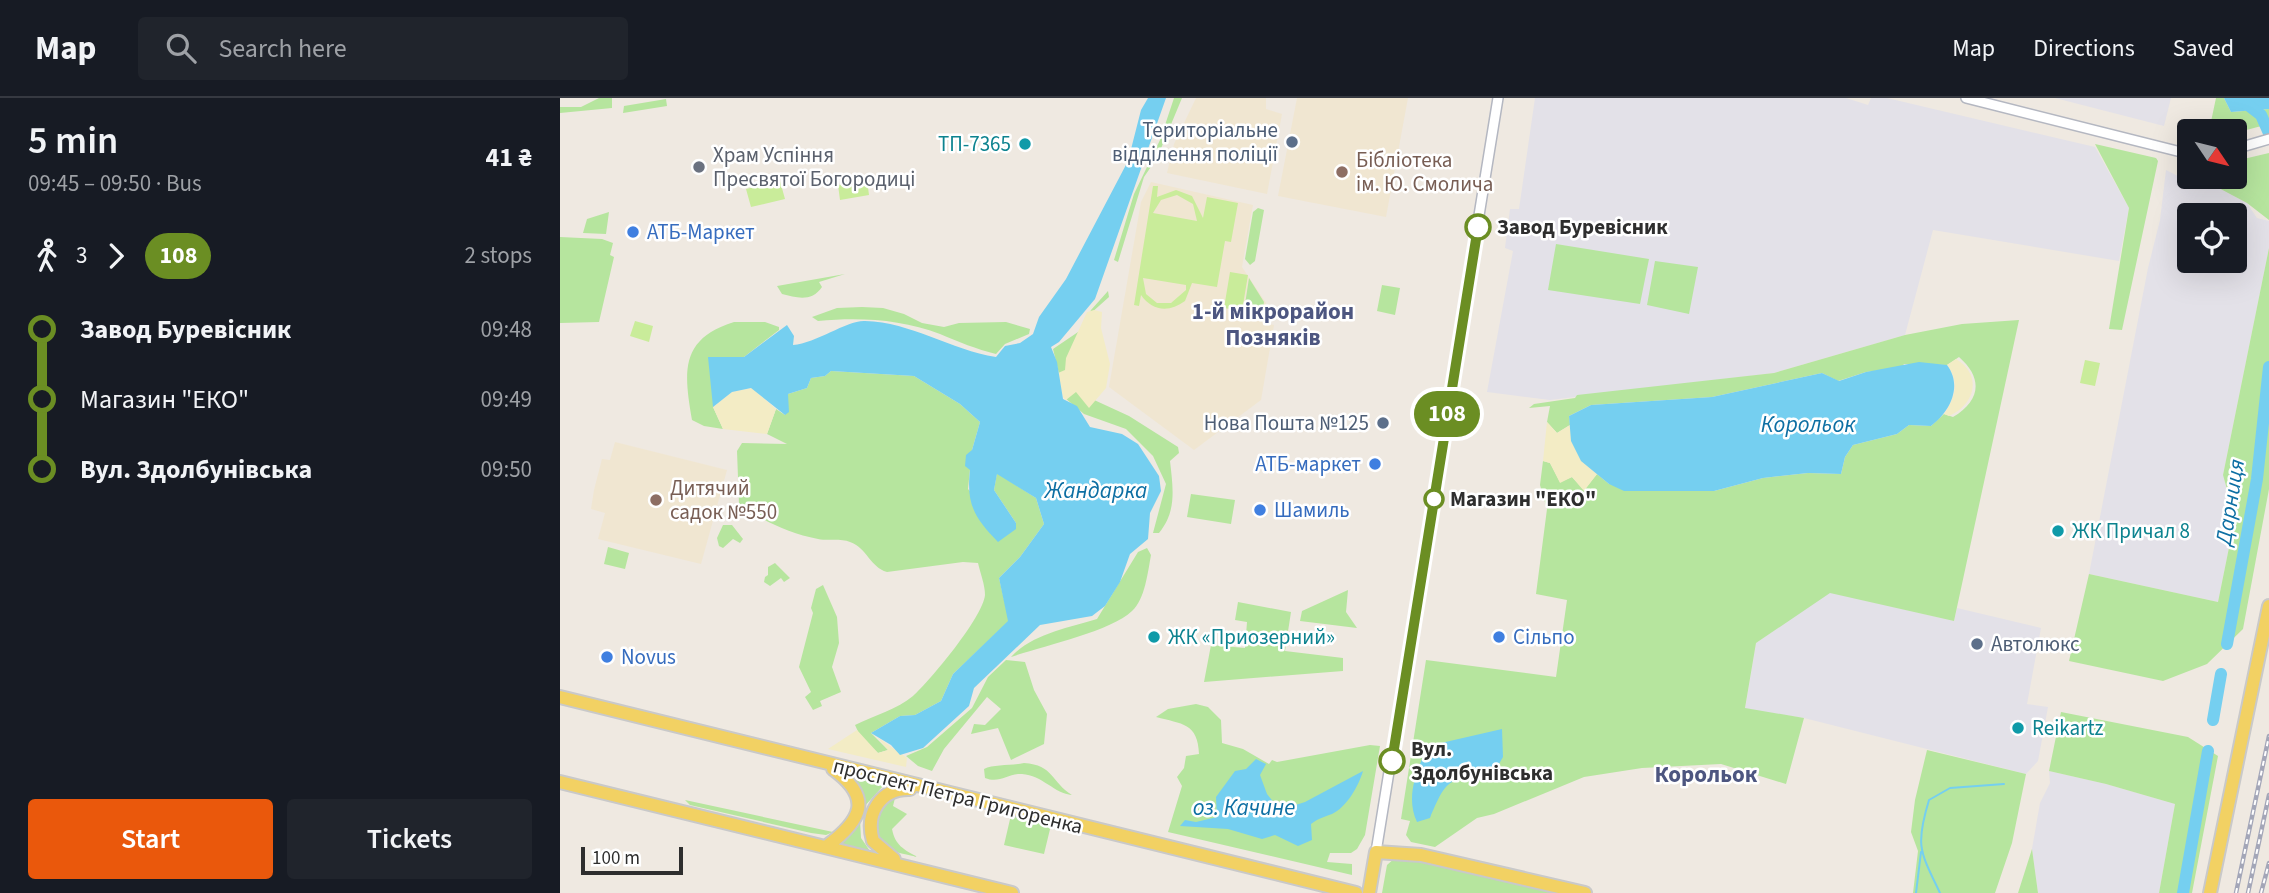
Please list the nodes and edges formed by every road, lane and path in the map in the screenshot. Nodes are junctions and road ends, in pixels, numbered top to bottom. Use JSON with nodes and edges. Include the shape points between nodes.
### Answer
{"nodes":[{"id":1,"x":1499,"y":98,"type":"edge"},
{"id":2,"x":1966,"y":98,"type":"edge"},
{"id":3,"x":2269,"y":139,"type":"edge"},
{"id":4,"x":2247,"y":146,"type":"edge"},
{"id":5,"x":2177,"y":151,"type":"edge"},
{"id":6,"x":2269,"y":607,"type":"edge"},
{"id":7,"x":560,"y":697,"type":"edge"},
{"id":8,"x":826,"y":765,"type":"junction"},
{"id":9,"x":560,"y":782,"type":"edge"},
{"id":10,"x":931,"y":790,"type":"junction"},
{"id":11,"x":827,"y":846,"type":"junction"},
{"id":12,"x":1376,"y":852,"type":"junction"},
{"id":13,"x":902,"y":864,"type":"junction"},
{"id":14,"x":1292,"y":878,"type":"junction"},
{"id":15,"x":1012,"y":893,"type":"edge"},
{"id":16,"x":1313,"y":893,"type":"edge"},
{"id":17,"x":1356,"y":893,"type":"edge"},
{"id":18,"x":1369,"y":893,"type":"edge"},
{"id":19,"x":1585,"y":893,"type":"edge"},
{"id":20,"x":2210,"y":893,"type":"edge"}],
"edges":[{"from":1,"to":12,"type":"street"},
{"from":2,"to":5,"type":"street"},
{"from":3,"to":4,"type":"street"},
{"from":6,"to":20,"type":"main road"},
{"from":7,"to":8,"type":"main road","name":"проспект Петра Григоренка"},
{"from":8,"to":10,"type":"main road","name":"проспект Петра Григоренка"},
{"from":8,"to":11,"type":"main road","via":[[853,786],[859,808],[848,831]]},
{"from":9,"to":11,"type":"main road"},
{"from":10,"to":13,"type":"main road","via":[[897,789],[875,806],[870,829],[873,841]]},
{"from":10,"to":14,"type":"main road","name":"проспект Петра Григоренка"},
{"from":11,"to":13,"type":"main road"},
{"from":12,"to":18,"type":"main road"},
{"from":12,"to":19,"type":"main road","via":[[1421,855]]},
{"from":13,"to":15,"type":"main road"},
{"from":14,"to":16,"type":"main road"},
{"from":14,"to":17,"type":"main road","name":"проспект Петра Григоренка"}]}
